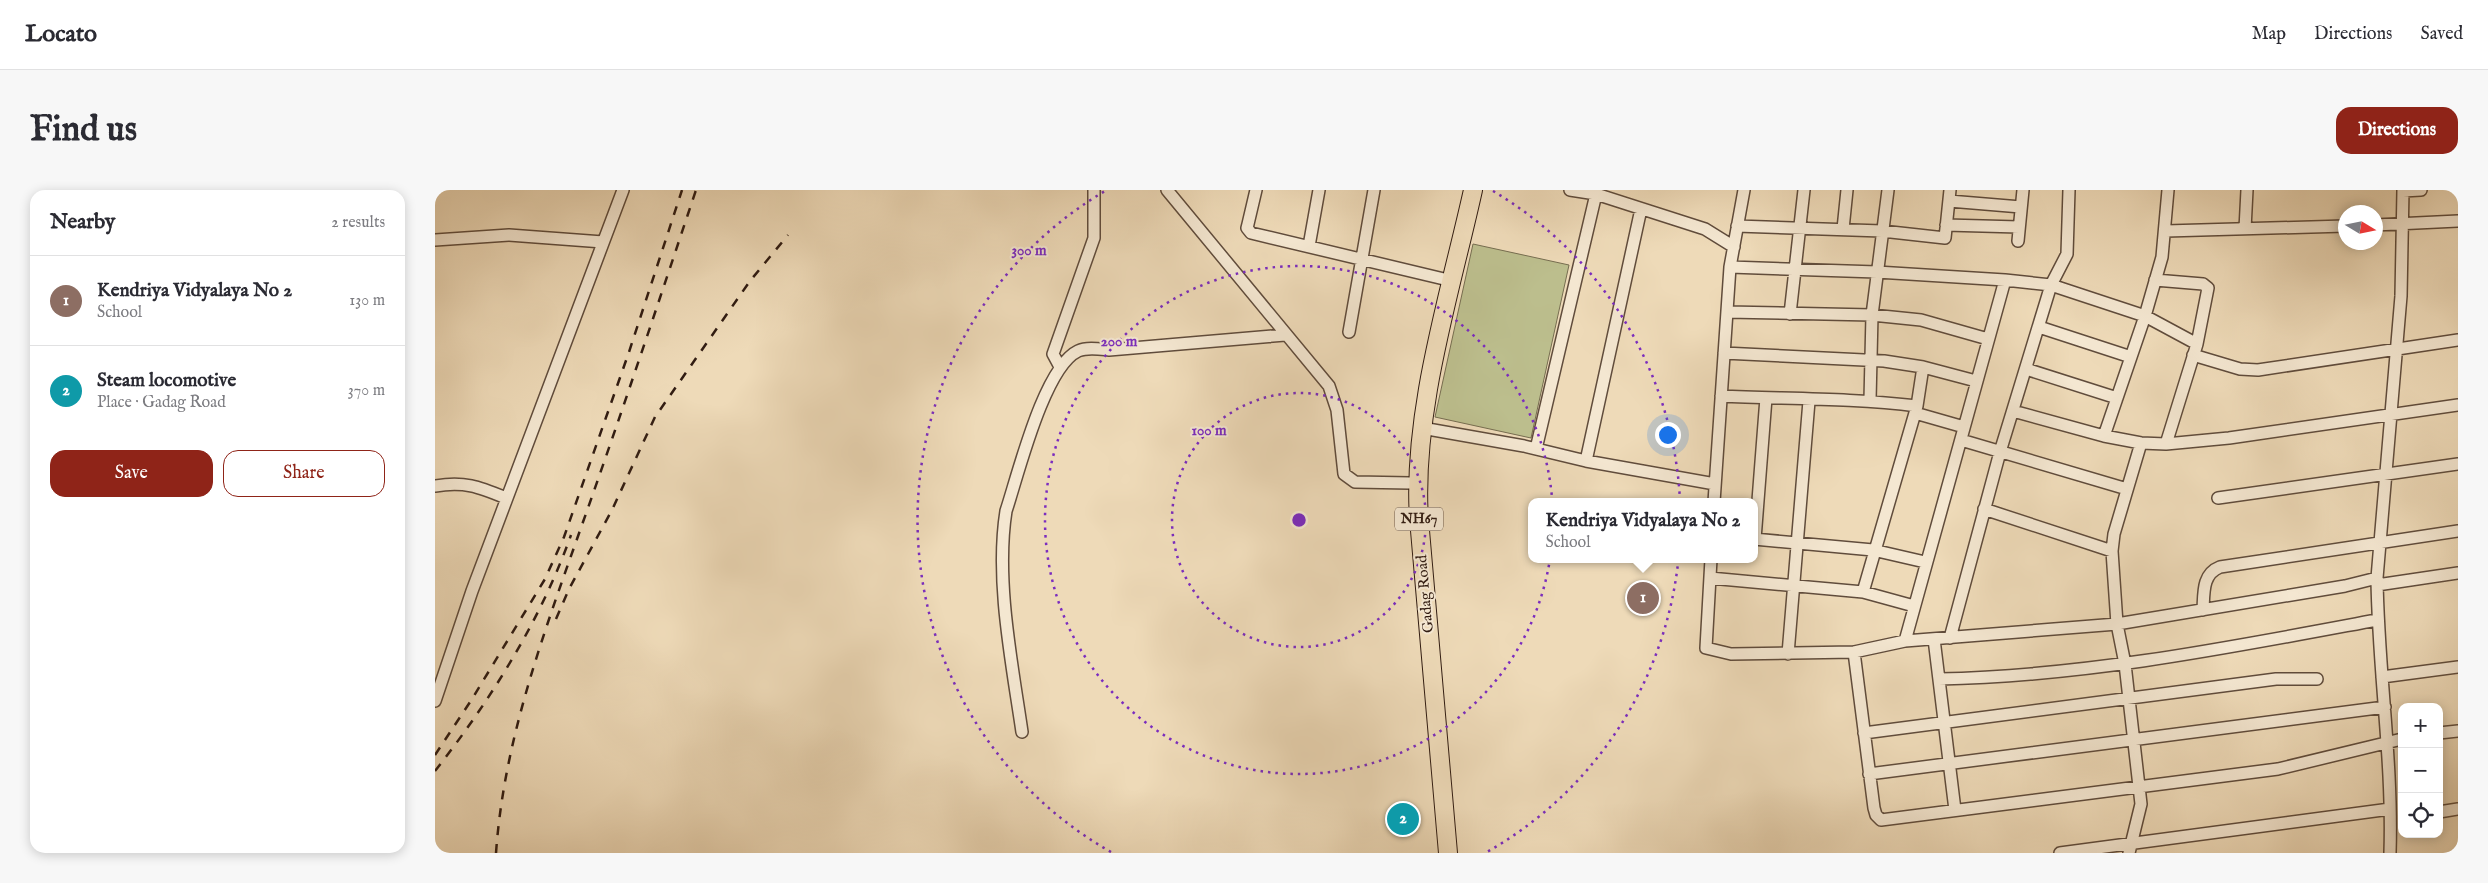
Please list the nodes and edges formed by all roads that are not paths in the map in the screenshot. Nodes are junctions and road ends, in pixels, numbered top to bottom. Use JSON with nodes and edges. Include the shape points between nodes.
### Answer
{"nodes":[{"id":1,"x":623,"y":190,"type":"edge"},
{"id":2,"x":1094,"y":190,"type":"edge"},
{"id":3,"x":1167,"y":190,"type":"edge"},
{"id":4,"x":1256,"y":190,"type":"edge"},
{"id":5,"x":1319,"y":190,"type":"edge"},
{"id":6,"x":1374,"y":190,"type":"edge"},
{"id":7,"x":1464,"y":190,"type":"edge"},
{"id":8,"x":1473,"y":190,"type":"edge"},
{"id":9,"x":1744,"y":190,"type":"edge"},
{"id":10,"x":1804,"y":190,"type":"edge"},
{"id":11,"x":1847,"y":190,"type":"edge"},
{"id":12,"x":1888,"y":190,"type":"edge"},
{"id":13,"x":2023,"y":190,"type":"edge"},
{"id":14,"x":2069,"y":190,"type":"edge"},
{"id":15,"x":2168,"y":190,"type":"edge"},
{"id":16,"x":2247,"y":190,"type":"edge"},
{"id":17,"x":2403,"y":190,"type":"edge"},
{"id":18,"x":2421,"y":190,"type":"edge"},
{"id":19,"x":1577,"y":191,"type":"edge"},
{"id":20,"x":1596,"y":194,"type":"junction"},
{"id":21,"x":1949,"y":196,"type":"edge"},
{"id":22,"x":2021,"y":207,"type":"junction"},
{"id":23,"x":1641,"y":209,"type":"junction"},
{"id":24,"x":2458,"y":221,"type":"edge"},
{"id":25,"x":1946,"y":225,"type":"junction"},
{"id":26,"x":2402,"y":225,"type":"junction"},
{"id":27,"x":1737,"y":226,"type":"junction"},
{"id":28,"x":2338,"y":226,"type":"edge"},
{"id":29,"x":2383,"y":226,"type":"edge"},
{"id":30,"x":2019,"y":227,"type":"junction"},
{"id":31,"x":1799,"y":228,"type":"junction"},
{"id":32,"x":1843,"y":229,"type":"junction"},
{"id":33,"x":2245,"y":229,"type":"junction"},
{"id":34,"x":2166,"y":230,"type":"junction"},
{"id":35,"x":1882,"y":231,"type":"junction"},
{"id":36,"x":435,"y":240,"type":"edge"},
{"id":37,"x":2017,"y":241,"type":"dead end"},
{"id":38,"x":603,"y":242,"type":"junction"},
{"id":39,"x":1309,"y":246,"type":"junction"},
{"id":40,"x":1734,"y":247,"type":"junction"},
{"id":41,"x":1362,"y":258,"type":"junction"},
{"id":42,"x":1730,"y":267,"type":"junction"},
{"id":43,"x":1794,"y":270,"type":"junction"},
{"id":44,"x":1877,"y":272,"type":"junction"},
{"id":45,"x":1444,"y":279,"type":"junction"},
{"id":46,"x":2005,"y":280,"type":"junction"},
{"id":47,"x":2155,"y":280,"type":"junction"},
{"id":48,"x":2051,"y":285,"type":"junction"},
{"id":49,"x":1727,"y":312,"type":"junction"},
{"id":50,"x":1789,"y":314,"type":"junction"},
{"id":51,"x":1871,"y":315,"type":"junction"},
{"id":52,"x":2145,"y":316,"type":"junction"},
{"id":53,"x":2039,"y":327,"type":"junction"},
{"id":54,"x":1349,"y":332,"type":"dead end"},
{"id":55,"x":1285,"y":335,"type":"junction"},
{"id":56,"x":1988,"y":340,"type":"junction"},
{"id":57,"x":2458,"y":340,"type":"edge"},
{"id":58,"x":2197,"y":344,"type":"junction"},
{"id":59,"x":2395,"y":350,"type":"junction"},
{"id":60,"x":1724,"y":353,"type":"junction"},
{"id":61,"x":2193,"y":355,"type":"junction"},
{"id":62,"x":2131,"y":357,"type":"junction"},
{"id":63,"x":1869,"y":360,"type":"junction"},
{"id":64,"x":1061,"y":367,"type":"junction"},
{"id":65,"x":1923,"y":367,"type":"junction"},
{"id":66,"x":2026,"y":369,"type":"junction"},
{"id":67,"x":1976,"y":381,"type":"junction"},
{"id":68,"x":1721,"y":396,"type":"junction"},
{"id":69,"x":1766,"y":398,"type":"junction"},
{"id":70,"x":2117,"y":398,"type":"junction"},
{"id":71,"x":1871,"y":400,"type":"junction"},
{"id":72,"x":1809,"y":401,"type":"junction"},
{"id":73,"x":2458,"y":405,"type":"edge"},
{"id":74,"x":1916,"y":409,"type":"junction"},
{"id":75,"x":2013,"y":411,"type":"junction"},
{"id":76,"x":2391,"y":414,"type":"junction"},
{"id":77,"x":1964,"y":427,"type":"junction"},
{"id":78,"x":1422,"y":428,"type":"junction"},
{"id":79,"x":2104,"y":436,"type":"junction"},
{"id":80,"x":1961,"y":440,"type":"junction"},
{"id":81,"x":2141,"y":443,"type":"junction"},
{"id":82,"x":2166,"y":444,"type":"junction"},
{"id":83,"x":1536,"y":449,"type":"junction"},
{"id":84,"x":2000,"y":452,"type":"junction"},
{"id":85,"x":1587,"y":461,"type":"junction"},
{"id":86,"x":2458,"y":464,"type":"edge"},
{"id":87,"x":2385,"y":476,"type":"junction"},
{"id":88,"x":1410,"y":483,"type":"junction"},
{"id":89,"x":1715,"y":484,"type":"junction"},
{"id":90,"x":435,"y":486,"type":"edge"},
{"id":91,"x":2127,"y":488,"type":"junction"},
{"id":92,"x":507,"y":498,"type":"junction"},
{"id":93,"x":1715,"y":498,"type":"edge"},
{"id":94,"x":2218,"y":498,"type":"dead end"},
{"id":95,"x":1758,"y":501,"type":"edge"},
{"id":96,"x":1984,"y":509,"type":"junction"},
{"id":97,"x":2458,"y":531,"type":"edge"},
{"id":98,"x":1758,"y":539,"type":"edge"},
{"id":99,"x":1796,"y":542,"type":"junction"},
{"id":100,"x":2379,"y":542,"type":"junction"},
{"id":101,"x":1873,"y":550,"type":"junction"},
{"id":102,"x":2112,"y":551,"type":"junction"},
{"id":103,"x":1925,"y":562,"type":"junction"},
{"id":104,"x":1711,"y":563,"type":"edge"},
{"id":105,"x":2458,"y":573,"type":"edge"},
{"id":106,"x":1710,"y":578,"type":"junction"},
{"id":107,"x":2377,"y":582,"type":"junction"},
{"id":108,"x":1793,"y":587,"type":"junction"},
{"id":109,"x":1863,"y":592,"type":"junction"},
{"id":110,"x":1914,"y":606,"type":"junction"},
{"id":111,"x":2203,"y":610,"type":"junction"},
{"id":112,"x":2377,"y":620,"type":"junction"},
{"id":113,"x":2117,"y":624,"type":"junction"},
{"id":114,"x":1950,"y":638,"type":"junction"},
{"id":115,"x":1934,"y":639,"type":"junction"},
{"id":116,"x":1905,"y":641,"type":"junction"},
{"id":117,"x":1854,"y":652,"type":"junction"},
{"id":118,"x":1788,"y":654,"type":"junction"},
{"id":119,"x":2125,"y":664,"type":"junction"},
{"id":120,"x":2458,"y":667,"type":"edge"},
{"id":121,"x":2383,"y":678,"type":"junction"},
{"id":122,"x":1939,"y":679,"type":"junction"},
{"id":123,"x":2317,"y":679,"type":"dead end"},
{"id":124,"x":2129,"y":698,"type":"junction"},
{"id":125,"x":435,"y":701,"type":"edge"},
{"id":126,"x":2385,"y":707,"type":"junction"},
{"id":127,"x":1944,"y":722,"type":"junction"},
{"id":128,"x":2458,"y":731,"type":"edge"},
{"id":129,"x":1021,"y":732,"type":"dead end"},
{"id":130,"x":1864,"y":733,"type":"junction"},
{"id":131,"x":2443,"y":733,"type":"edge"},
{"id":132,"x":2134,"y":740,"type":"junction"},
{"id":133,"x":2398,"y":740,"type":"edge"},
{"id":134,"x":2386,"y":741,"type":"junction"},
{"id":135,"x":1949,"y":764,"type":"junction"},
{"id":136,"x":1869,"y":774,"type":"junction"},
{"id":137,"x":2139,"y":786,"type":"junction"},
{"id":138,"x":2458,"y":809,"type":"edge"},
{"id":139,"x":1955,"y":810,"type":"junction"},
{"id":140,"x":2443,"y":811,"type":"edge"},
{"id":141,"x":2394,"y":816,"type":"edge"},
{"id":142,"x":2131,"y":848,"type":"edge"},
{"id":143,"x":1439,"y":853,"type":"edge"},
{"id":144,"x":1448,"y":853,"type":"edge"},
{"id":145,"x":2060,"y":853,"type":"edge"},
{"id":146,"x":2390,"y":853,"type":"edge"}],
"edges":[{"from":1,"to":38,"type":"street"},
{"from":2,"to":64,"type":"street","via":[[1094,238],[1053,354]]},
{"from":3,"to":55,"type":"street"},
{"from":4,"to":39,"type":"street","via":[[1249,232]]},
{"from":5,"to":39,"type":"street"},
{"from":6,"to":41,"type":"street"},
{"from":7,"to":45,"type":"highway","name":"Gadag Road","number":"NH67"},
{"from":8,"to":78,"type":"highway","name":"Gadag Road","number":"NH67"},
{"from":9,"to":27,"type":"street"},
{"from":10,"to":31,"type":"street"},
{"from":11,"to":32,"type":"street"},
{"from":12,"to":35,"type":"street"},
{"from":13,"to":22,"type":"street"},
{"from":14,"to":48,"type":"street","via":[[2067,254]]},
{"from":15,"to":34,"type":"street"},
{"from":16,"to":33,"type":"street"},
{"from":17,"to":18,"type":"street"},
{"from":17,"to":26,"type":"street"},
{"from":19,"to":20,"type":"street"},
{"from":20,"to":23,"type":"street"},
{"from":20,"to":83,"type":"street"},
{"from":21,"to":22,"type":"street"},
{"from":21,"to":25,"type":"street"},
{"from":22,"to":30,"type":"street"},
{"from":23,"to":40,"type":"street","via":[[1705,229]]},
{"from":23,"to":85,"type":"street"},
{"from":24,"to":26,"type":"street"},
{"from":25,"to":30,"type":"street"},
{"from":25,"to":35,"type":"street","via":[[1945,238]]},
{"from":26,"to":29,"type":"street"},
{"from":26,"to":59,"type":"street","via":[[2401,296]]},
{"from":27,"to":31,"type":"street"},
{"from":27,"to":40,"type":"street"},
{"from":28,"to":33,"type":"street"},
{"from":30,"to":37,"type":"street"},
{"from":31,"to":32,"type":"street"},
{"from":31,"to":43,"type":"street"},
{"from":32,"to":35,"type":"street"},
{"from":33,"to":34,"type":"street"},
{"from":34,"to":47,"type":"street"},
{"from":35,"to":44,"type":"street"},
{"from":36,"to":38,"type":"street","via":[[509,236]]},
{"from":38,"to":92,"type":"street"},
{"from":39,"to":41,"type":"street"},
{"from":40,"to":42,"type":"street"},
{"from":41,"to":45,"type":"street"},
{"from":41,"to":54,"type":"street"},
{"from":42,"to":43,"type":"street"},
{"from":42,"to":49,"type":"street"},
{"from":43,"to":44,"type":"street"},
{"from":43,"to":50,"type":"street"},
{"from":44,"to":46,"type":"street"},
{"from":44,"to":51,"type":"street"},
{"from":45,"to":88,"type":"highway","name":"Gadag Road","number":"NH67","via":[[1421,378],[1413,427]]},
{"from":46,"to":48,"type":"street"},
{"from":46,"to":56,"type":"street"},
{"from":47,"to":52,"type":"street"},
{"from":47,"to":58,"type":"street","via":[[2195,283],[2208,288]]},
{"from":48,"to":52,"type":"street"},
{"from":48,"to":53,"type":"street"},
{"from":49,"to":50,"type":"street"},
{"from":49,"to":60,"type":"street"},
{"from":50,"to":51,"type":"street"},
{"from":51,"to":56,"type":"street","via":[[1921,320]]},
{"from":51,"to":63,"type":"street"},
{"from":52,"to":58,"type":"street"},
{"from":52,"to":62,"type":"street"},
{"from":53,"to":62,"type":"street"},
{"from":53,"to":66,"type":"street"},
{"from":55,"to":64,"type":"street","via":[[1081,350]]},
{"from":55,"to":88,"type":"street","via":[[1329,386],[1335,398],[1344,474],[1355,482]]},
{"from":56,"to":67,"type":"street"},
{"from":57,"to":59,"type":"street"},
{"from":58,"to":61,"type":"street"},
{"from":59,"to":61,"type":"street","via":[[2250,370]]},
{"from":59,"to":76,"type":"street"},
{"from":60,"to":63,"type":"street"},
{"from":60,"to":68,"type":"street"},
{"from":61,"to":82,"type":"street"},
{"from":62,"to":70,"type":"street"},
{"from":63,"to":65,"type":"street"},
{"from":63,"to":71,"type":"street"},
{"from":64,"to":129,"type":"street","via":[[1040,405],[1003,528],[1005,608]]},
{"from":65,"to":67,"type":"street"},
{"from":65,"to":74,"type":"street"},
{"from":66,"to":70,"type":"street"},
{"from":66,"to":75,"type":"street"},
{"from":67,"to":77,"type":"street"},
{"from":68,"to":69,"type":"street"},
{"from":68,"to":89,"type":"street"},
{"from":69,"to":72,"type":"street"},
{"from":69,"to":95,"type":"street"},
{"from":70,"to":79,"type":"street"},
{"from":71,"to":72,"type":"street"},
{"from":71,"to":74,"type":"street"},
{"from":72,"to":99,"type":"street"},
{"from":73,"to":76,"type":"street"},
{"from":74,"to":77,"type":"street"},
{"from":74,"to":101,"type":"street"},
{"from":75,"to":79,"type":"street"},
{"from":75,"to":84,"type":"street"},
{"from":76,"to":82,"type":"street"},
{"from":76,"to":87,"type":"street"},
{"from":77,"to":80,"type":"street"},
{"from":78,"to":83,"type":"street"},
{"from":78,"to":144,"type":"highway","name":"Gadag Road","number":"NH67","via":[[1418,505]]},
{"from":79,"to":81,"type":"street"},
{"from":80,"to":84,"type":"street"},
{"from":80,"to":103,"type":"street"},
{"from":81,"to":82,"type":"street"},
{"from":81,"to":91,"type":"street"},
{"from":83,"to":85,"type":"street"},
{"from":84,"to":91,"type":"street"},
{"from":84,"to":96,"type":"street"},
{"from":85,"to":89,"type":"street"},
{"from":86,"to":87,"type":"street"},
{"from":87,"to":94,"type":"street"},
{"from":87,"to":100,"type":"street"},
{"from":88,"to":143,"type":"highway","name":"Gadag Road","number":"NH67","via":[[1410,519]]},
{"from":89,"to":93,"type":"street"},
{"from":90,"to":92,"type":"street","via":[[471,484]]},
{"from":91,"to":102,"type":"street"},
{"from":92,"to":125,"type":"street"},
{"from":96,"to":102,"type":"street"},
{"from":96,"to":114,"type":"street"},
{"from":97,"to":100,"type":"street"},
{"from":98,"to":99,"type":"street"},
{"from":99,"to":101,"type":"street"},
{"from":99,"to":108,"type":"street"},
{"from":100,"to":107,"type":"street"},
{"from":100,"to":111,"type":"street","via":[[2213,570],[2204,587]]},
{"from":101,"to":103,"type":"street"},
{"from":101,"to":109,"type":"street"},
{"from":102,"to":113,"type":"street"},
{"from":103,"to":110,"type":"street"},
{"from":104,"to":106,"type":"street"},
{"from":105,"to":107,"type":"street"},
{"from":106,"to":108,"type":"street"},
{"from":106,"to":118,"type":"street","via":[[1706,648],[1731,654]]},
{"from":107,"to":111,"type":"street"},
{"from":107,"to":112,"type":"street"},
{"from":108,"to":109,"type":"street"},
{"from":108,"to":118,"type":"street"},
{"from":109,"to":110,"type":"street"},
{"from":110,"to":116,"type":"street"},
{"from":111,"to":113,"type":"street"},
{"from":112,"to":119,"type":"street"},
{"from":112,"to":121,"type":"street"},
{"from":113,"to":114,"type":"street"},
{"from":113,"to":119,"type":"street"},
{"from":114,"to":115,"type":"street"},
{"from":115,"to":116,"type":"street"},
{"from":115,"to":122,"type":"street"},
{"from":116,"to":117,"type":"street"},
{"from":117,"to":118,"type":"street"},
{"from":117,"to":130,"type":"street"},
{"from":119,"to":122,"type":"street","via":[[2003,678]]},
{"from":119,"to":124,"type":"street"},
{"from":120,"to":121,"type":"street"},
{"from":121,"to":126,"type":"street"},
{"from":122,"to":127,"type":"street"},
{"from":123,"to":124,"type":"street","via":[[2276,679]]},
{"from":124,"to":127,"type":"street"},
{"from":124,"to":132,"type":"street"},
{"from":126,"to":132,"type":"street"},
{"from":126,"to":134,"type":"street"},
{"from":127,"to":130,"type":"street"},
{"from":127,"to":135,"type":"street"},
{"from":128,"to":131,"type":"street"},
{"from":130,"to":136,"type":"street"},
{"from":132,"to":135,"type":"street"},
{"from":132,"to":137,"type":"street"},
{"from":133,"to":134,"type":"street"},
{"from":134,"to":137,"type":"street","via":[[2278,769]]},
{"from":134,"to":141,"type":"street"},
{"from":135,"to":136,"type":"street"},
{"from":135,"to":139,"type":"street"},
{"from":136,"to":139,"type":"street","via":[[1878,819],[1886,821]]},
{"from":137,"to":139,"type":"street"},
{"from":137,"to":142,"type":"street","via":[[2141,804]]},
{"from":138,"to":140,"type":"street"},
{"from":141,"to":142,"type":"street"},
{"from":141,"to":146,"type":"street"},
{"from":142,"to":145,"type":"street"}]}
